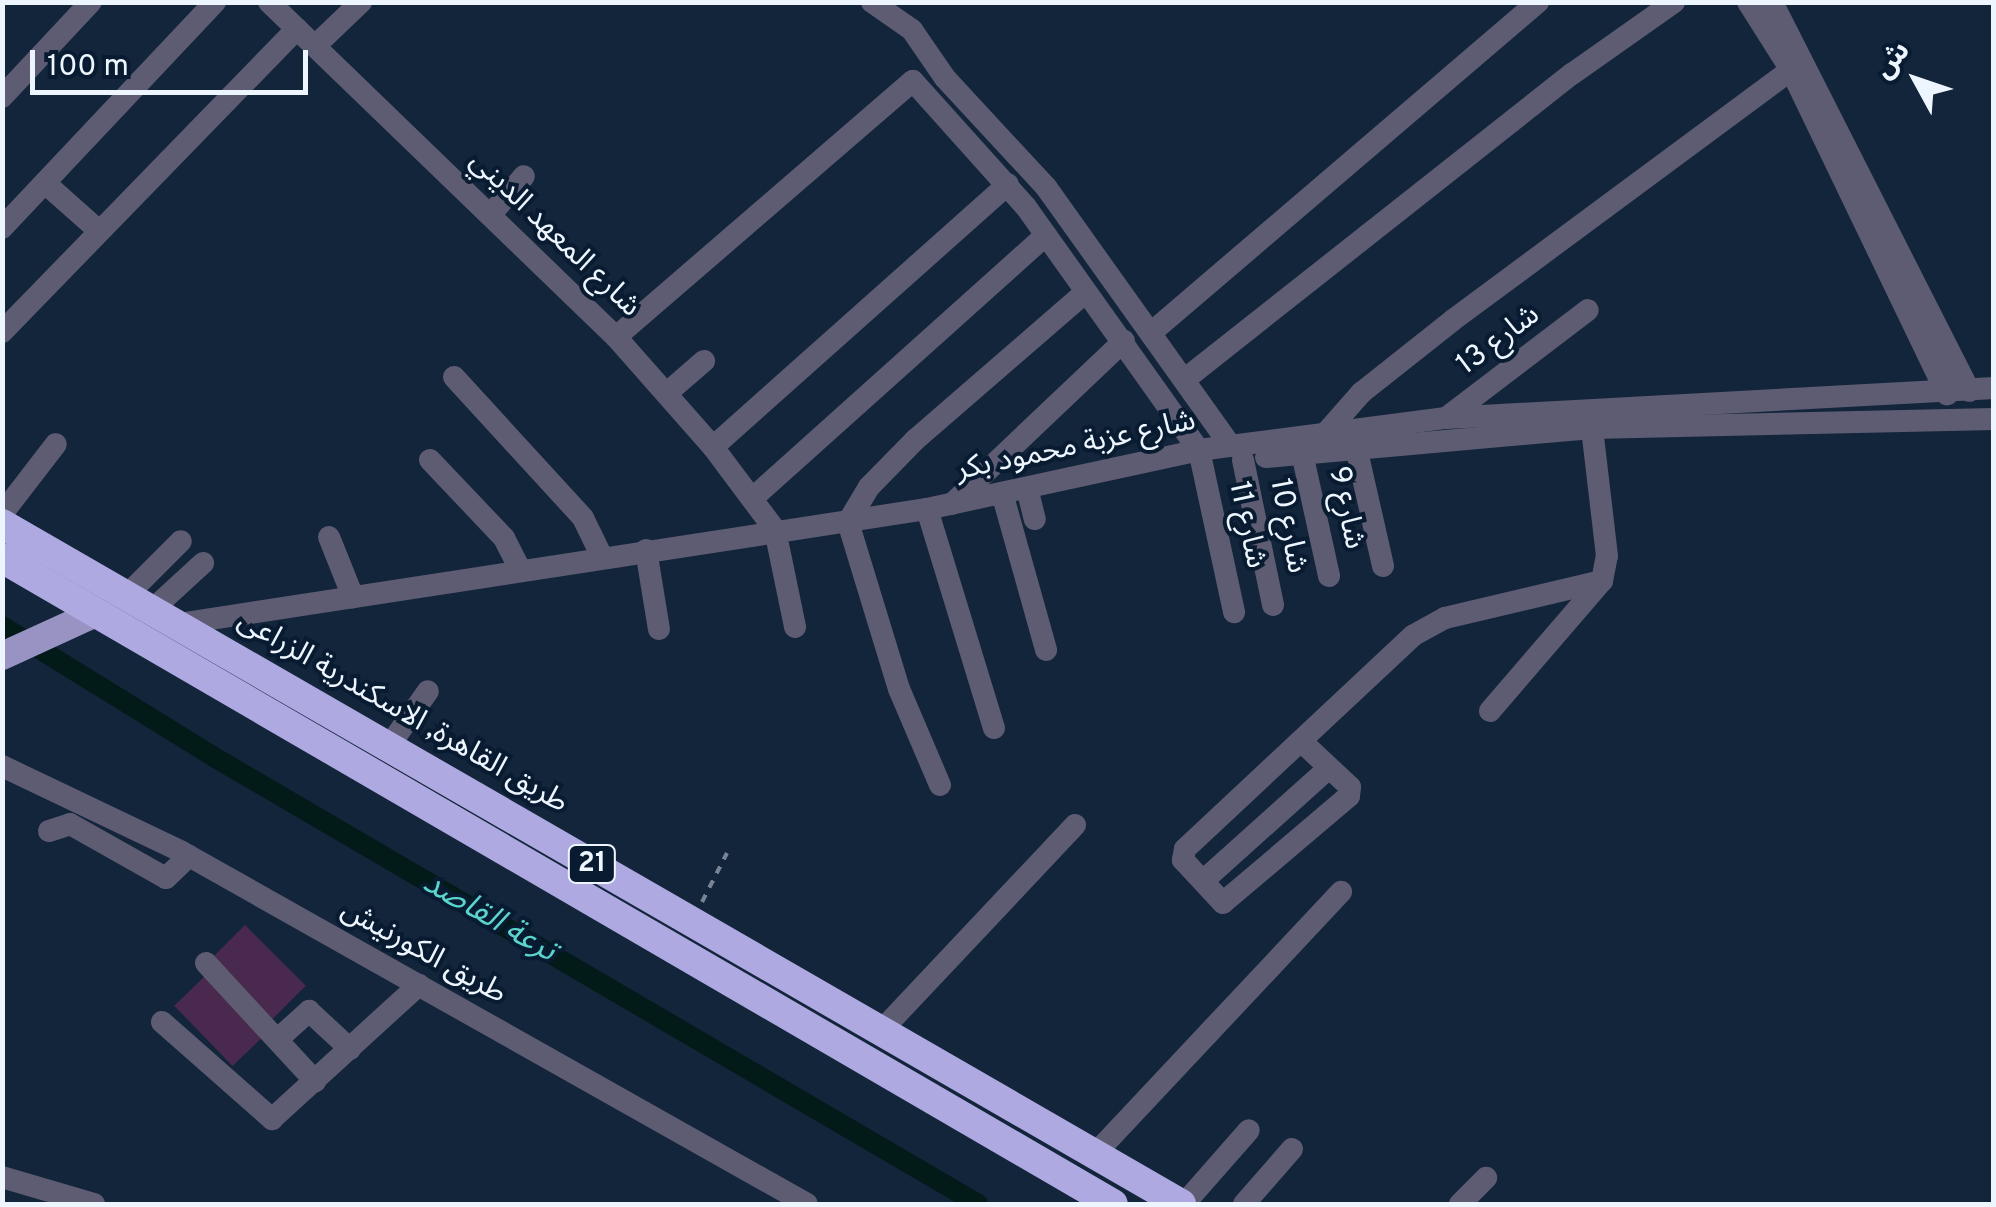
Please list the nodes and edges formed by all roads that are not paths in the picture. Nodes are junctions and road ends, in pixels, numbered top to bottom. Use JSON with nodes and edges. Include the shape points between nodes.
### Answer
{"nodes":[{"id":1,"x":92,"y":2,"type":"edge"},
{"id":2,"x":215,"y":2,"type":"edge"},
{"id":3,"x":270,"y":2,"type":"edge"},
{"id":4,"x":361,"y":2,"type":"edge"},
{"id":5,"x":872,"y":2,"type":"edge"},
{"id":6,"x":1538,"y":2,"type":"edge"},
{"id":7,"x":1674,"y":2,"type":"edge"},
{"id":8,"x":1748,"y":2,"type":"edge"},
{"id":9,"x":1772,"y":2,"type":"edge"},
{"id":10,"x":297,"y":29,"type":"junction"},
{"id":11,"x":315,"y":46,"type":"junction"},
{"id":12,"x":1791,"y":70,"type":"junction"},
{"id":13,"x":2,"y":97,"type":"edge"},
{"id":14,"x":524,"y":176,"type":"dead end"},
{"id":15,"x":45,"y":183,"type":"junction"},
{"id":16,"x":1008,"y":184,"type":"junction"},
{"id":17,"x":491,"y":214,"type":"junction"},
{"id":18,"x":2,"y":228,"type":"edge"},
{"id":19,"x":98,"y":230,"type":"junction"},
{"id":20,"x":1046,"y":235,"type":"junction"},
{"id":21,"x":1085,"y":293,"type":"junction"},
{"id":22,"x":1588,"y":310,"type":"dead end"},
{"id":23,"x":2,"y":332,"type":"edge"},
{"id":24,"x":1152,"y":332,"type":"junction"},
{"id":25,"x":616,"y":337,"type":"junction"},
{"id":26,"x":1124,"y":341,"type":"junction"},
{"id":27,"x":704,"y":362,"type":"dead end"},
{"id":28,"x":454,"y":377,"type":"dead end"},
{"id":29,"x":1184,"y":380,"type":"junction"},
{"id":30,"x":1994,"y":388,"type":"edge"},
{"id":31,"x":1958,"y":393,"type":"junction"},
{"id":32,"x":666,"y":394,"type":"junction"},
{"id":33,"x":1446,"y":418,"type":"junction"},
{"id":34,"x":1994,"y":420,"type":"edge"},
{"id":35,"x":1592,"y":428,"type":"junction"},
{"id":36,"x":1324,"y":434,"type":"junction"},
{"id":37,"x":56,"y":444,"type":"dead end"},
{"id":38,"x":1356,"y":446,"type":"junction"},
{"id":39,"x":714,"y":447,"type":"junction"},
{"id":40,"x":1237,"y":453,"type":"junction"},
{"id":41,"x":1302,"y":453,"type":"junction"},
{"id":42,"x":1201,"y":458,"type":"junction"},
{"id":43,"x":430,"y":460,"type":"dead end"},
{"id":44,"x":1027,"y":488,"type":"junction"},
{"id":45,"x":1002,"y":493,"type":"junction"},
{"id":46,"x":754,"y":497,"type":"junction"},
{"id":47,"x":952,"y":504,"type":"junction"},
{"id":48,"x":927,"y":509,"type":"junction"},
{"id":49,"x":2,"y":514,"type":"edge"},
{"id":50,"x":1035,"y":519,"type":"dead end"},
{"id":51,"x":848,"y":522,"type":"junction"},
{"id":52,"x":2,"y":524,"type":"edge"},
{"id":53,"x":775,"y":530,"type":"junction"},
{"id":54,"x":329,"y":537,"type":"dead end"},
{"id":55,"x":181,"y":541,"type":"dead end"},
{"id":56,"x":646,"y":550,"type":"junction"},
{"id":57,"x":602,"y":557,"type":"junction"},
{"id":58,"x":2,"y":558,"type":"edge"},
{"id":59,"x":203,"y":563,"type":"dead end"},
{"id":60,"x":1383,"y":566,"type":"dead end"},
{"id":61,"x":520,"y":570,"type":"junction"},
{"id":62,"x":1329,"y":576,"type":"dead end"},
{"id":63,"x":1602,"y":581,"type":"junction"},
{"id":64,"x":353,"y":596,"type":"junction"},
{"id":65,"x":1273,"y":605,"type":"dead end"},
{"id":66,"x":153,"y":610,"type":"junction"},
{"id":67,"x":1234,"y":612,"type":"dead end"},
{"id":68,"x":84,"y":619,"type":"junction"},
{"id":69,"x":795,"y":628,"type":"dead end"},
{"id":70,"x":658,"y":629,"type":"dead end"},
{"id":71,"x":1046,"y":650,"type":"dead end"},
{"id":72,"x":2,"y":656,"type":"edge"},
{"id":73,"x":428,"y":690,"type":"dead end"},
{"id":74,"x":1490,"y":711,"type":"dead end"},
{"id":75,"x":994,"y":728,"type":"dead end"},
{"id":76,"x":1302,"y":741,"type":"junction"},
{"id":77,"x":389,"y":746,"type":"junction"},
{"id":78,"x":3,"y":766,"type":"edge"},
{"id":79,"x":1329,"y":768,"type":"junction"},
{"id":80,"x":940,"y":785,"type":"dead end"},
{"id":81,"x":1075,"y":825,"type":"dead end"},
{"id":82,"x":49,"y":831,"type":"dead end"},
{"id":83,"x":189,"y":856,"type":"junction"},
{"id":84,"x":1203,"y":881,"type":"junction"},
{"id":85,"x":1341,"y":892,"type":"dead end"},
{"id":86,"x":206,"y":963,"type":"dead end"},
{"id":87,"x":419,"y":985,"type":"junction"},
{"id":88,"x":162,"y":1022,"type":"dead end"},
{"id":89,"x":881,"y":1031,"type":"junction"},
{"id":90,"x":278,"y":1039,"type":"junction"},
{"id":91,"x":350,"y":1049,"type":"junction"},
{"id":92,"x":316,"y":1081,"type":"junction"},
{"id":93,"x":1249,"y":1130,"type":"dead end"},
{"id":94,"x":1292,"y":1149,"type":"dead end"},
{"id":95,"x":1094,"y":1155,"type":"junction"},
{"id":96,"x":2,"y":1178,"type":"edge"},
{"id":97,"x":1486,"y":1178,"type":"dead end"},
{"id":98,"x":94,"y":1204,"type":"edge"},
{"id":99,"x":808,"y":1204,"type":"edge"},
{"id":100,"x":1113,"y":1204,"type":"edge"},
{"id":101,"x":1183,"y":1204,"type":"edge"},
{"id":102,"x":1244,"y":1204,"type":"edge"},
{"id":103,"x":1460,"y":1204,"type":"edge"}],
"edges":[{"from":1,"to":13,"type":"street"},
{"from":2,"to":15,"type":"street"},
{"from":3,"to":10,"type":"street","name":"شارع المعهد الديني"},
{"from":4,"to":11,"type":"street"},
{"from":5,"to":24,"type":"street","via":[[912,30],[945,78],[1046,187]]},
{"from":6,"to":24,"type":"street"},
{"from":7,"to":29,"type":"street","via":[[1572,74]]},
{"from":8,"to":12,"type":"street"},
{"from":9,"to":31,"type":"street"},
{"from":10,"to":11,"type":"street","name":"شارع المعهد الديني"},
{"from":10,"to":19,"type":"street"},
{"from":11,"to":17,"type":"street","name":"شارع المعهد الديني"},
{"from":12,"to":31,"type":"street"},
{"from":12,"to":36,"type":"street","via":[[1452,320],[1361,394]]},
{"from":14,"to":17,"type":"street"},
{"from":15,"to":18,"type":"street"},
{"from":15,"to":19,"type":"street"},
{"from":16,"to":20,"type":"street"},
{"from":16,"to":25,"type":"street","via":[[918,84],[908,82]]},
{"from":16,"to":39,"type":"street"},
{"from":17,"to":25,"type":"street","name":"شارع المعهد الديني"},
{"from":19,"to":23,"type":"street"},
{"from":20,"to":21,"type":"street"},
{"from":20,"to":46,"type":"street"},
{"from":21,"to":26,"type":"street"},
{"from":21,"to":51,"type":"street","via":[[914,440]]},
{"from":22,"to":33,"type":"street","name":"شارع 13"},
{"from":24,"to":29,"type":"street"},
{"from":25,"to":32,"type":"street","name":"شارع المعهد الديني"},
{"from":26,"to":42,"type":"street"},
{"from":26,"to":47,"type":"street"},
{"from":27,"to":32,"type":"street"},
{"from":28,"to":57,"type":"street","via":[[583,518]]},
{"from":29,"to":40,"type":"street"},
{"from":30,"to":31,"type":"street","name":"شارع عزبة محمود بكر"},
{"from":31,"to":33,"type":"street","name":"شارع عزبة محمود بكر"},
{"from":32,"to":39,"type":"street","name":"شارع المعهد الديني"},
{"from":33,"to":36,"type":"street","name":"شارع عزبة محمود بكر"},
{"from":34,"to":35,"type":"street","name":"شارع عزبة محمود بكر"},
{"from":35,"to":38,"type":"street","name":"شارع عزبة محمود بكر"},
{"from":35,"to":63,"type":"street","via":[[1608,556]]},
{"from":36,"to":40,"type":"street","name":"شارع عزبة محمود بكر"},
{"from":37,"to":49,"type":"street"},
{"from":38,"to":41,"type":"street","name":"شارع عزبة محمود بكر"},
{"from":38,"to":60,"type":"street"},
{"from":39,"to":46,"type":"street","name":"شارع المعهد الديني"},
{"from":40,"to":41,"type":"street","name":"شارع عزبة محمود بكر"},
{"from":40,"to":42,"type":"street","name":"شارع عزبة محمود بكر"},
{"from":40,"to":65,"type":"street","name":"شارع 10"},
{"from":41,"to":62,"type":"street","name":"شارع 9"},
{"from":42,"to":44,"type":"street","name":"شارع عزبة محمود بكر"},
{"from":42,"to":67,"type":"street","name":"شارع 11"},
{"from":43,"to":61,"type":"street","via":[[504,538]]},
{"from":44,"to":45,"type":"street","name":"شارع عزبة محمود بكر"},
{"from":44,"to":50,"type":"street"},
{"from":45,"to":47,"type":"street","name":"شارع عزبة محمود بكر"},
{"from":45,"to":71,"type":"street"},
{"from":46,"to":53,"type":"street","name":"شارع المعهد الديني"},
{"from":47,"to":48,"type":"street","name":"شارع عزبة محمود بكر"},
{"from":48,"to":51,"type":"street","name":"شارع عزبة محمود بكر"},
{"from":48,"to":75,"type":"street"},
{"from":51,"to":53,"type":"street","name":"شارع عزبة محمود بكر"},
{"from":51,"to":80,"type":"street","via":[[899,690]]},
{"from":52,"to":66,"type":"highway","name":"طريق القاهرة, الاسكندرية الزراعى","number":"21"},
{"from":53,"to":56,"type":"street","name":"شارع عزبة محمود بكر"},
{"from":53,"to":69,"type":"street"},
{"from":54,"to":64,"type":"street"},
{"from":55,"to":66,"type":"street"},
{"from":56,"to":57,"type":"street","name":"شارع عزبة محمود بكر"},
{"from":56,"to":70,"type":"street"},
{"from":57,"to":61,"type":"street","name":"شارع عزبة محمود بكر"},
{"from":58,"to":68,"type":"highway","number":"21"},
{"from":59,"to":66,"type":"street"},
{"from":61,"to":64,"type":"street","name":"شارع عزبة محمود بكر"},
{"from":63,"to":74,"type":"street"},
{"from":63,"to":76,"type":"street","via":[[1426,627]]},
{"from":64,"to":66,"type":"street","name":"شارع عزبة محمود بكر"},
{"from":66,"to":77,"type":"highway","name":"طريق القاهرة, الاسكندرية الزراعى","number":"21"},
{"from":68,"to":72,"type":"main road"},
{"from":68,"to":100,"type":"highway","number":"21"},
{"from":73,"to":77,"type":"street"},
{"from":76,"to":79,"type":"street"},
{"from":76,"to":84,"type":"street","via":[[1184,849],[1183,860]]},
{"from":77,"to":89,"type":"highway","name":"طريق القاهرة, الاسكندرية الزراعى","number":"21"},
{"from":78,"to":83,"type":"street","name":"طريق الكورنيش"},
{"from":79,"to":84,"type":"street"},
{"from":79,"to":84,"type":"street","via":[[1350,788],[1349,796],[1226,904]]},
{"from":81,"to":89,"type":"street"},
{"from":82,"to":83,"type":"street","via":[[70,824],[166,878]]},
{"from":83,"to":87,"type":"street","name":"طريق الكورنيش"},
{"from":85,"to":95,"type":"street"},
{"from":86,"to":90,"type":"street"},
{"from":87,"to":91,"type":"street"},
{"from":87,"to":99,"type":"street","name":"طريق الكورنيش"},
{"from":88,"to":92,"type":"street","via":[[262,1117],[276,1117]]},
{"from":89,"to":95,"type":"highway","name":"طريق القاهرة, الاسكندرية الزراعى","number":"21"},
{"from":90,"to":91,"type":"street","via":[[308,1011]]},
{"from":90,"to":92,"type":"street"},
{"from":91,"to":92,"type":"street"},
{"from":93,"to":101,"type":"street"},
{"from":94,"to":102,"type":"street"},
{"from":95,"to":101,"type":"highway","name":"طريق القاهرة, الاسكندرية الزراعى","number":"21"},
{"from":96,"to":98,"type":"street"},
{"from":97,"to":103,"type":"street"}]}
